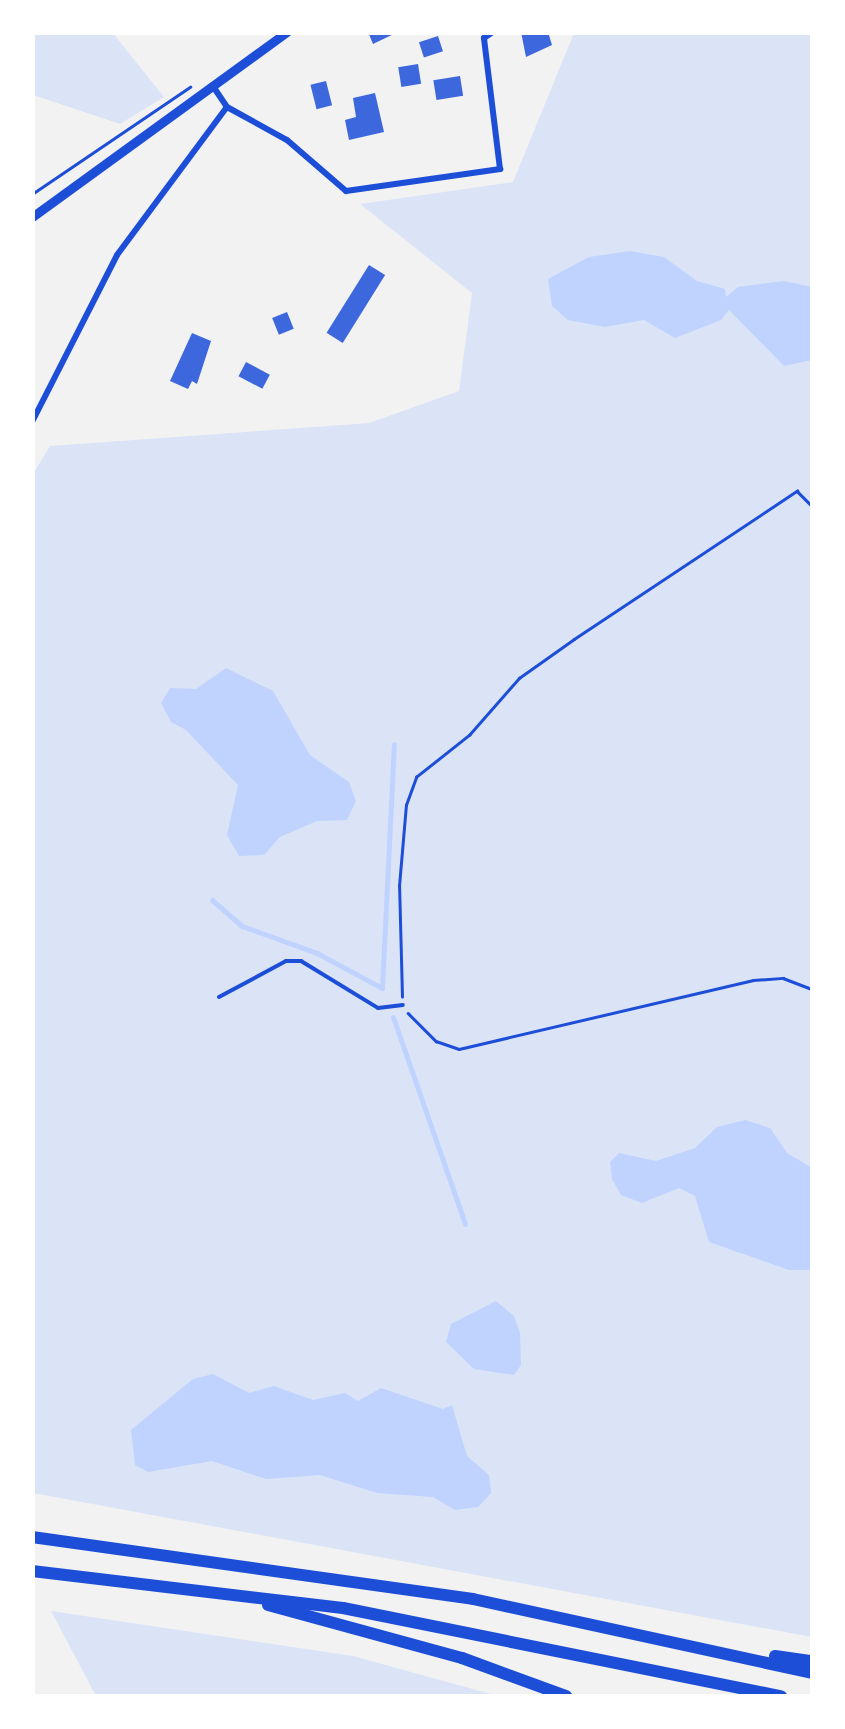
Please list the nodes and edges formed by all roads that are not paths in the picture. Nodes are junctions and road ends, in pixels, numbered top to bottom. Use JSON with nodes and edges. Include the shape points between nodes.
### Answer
{"nodes":[{"id":1,"x":287,"y":32,"type":"edge"},
{"id":2,"x":493,"y":32,"type":"edge"},
{"id":3,"x":213,"y":86,"type":"junction"},
{"id":4,"x":227,"y":107,"type":"junction"},
{"id":5,"x":32,"y":217,"type":"edge"},
{"id":6,"x":32,"y":422,"type":"edge"},
{"id":7,"x":219,"y":997,"type":"dead end"},
{"id":8,"x":403,"y":1005,"type":"road end"},
{"id":9,"x":32,"y":1537,"type":"edge"},
{"id":10,"x":32,"y":1571,"type":"edge"},
{"id":11,"x":203,"y":1588,"type":"junction"},
{"id":12,"x":709,"y":1648,"type":"junction"},
{"id":13,"x":812,"y":1661,"type":"edge"},
{"id":14,"x":812,"y":1673,"type":"edge"},
{"id":15,"x":566,"y":1696,"type":"edge"},
{"id":16,"x":781,"y":1696,"type":"edge"}],
"edges":[{"from":1,"to":3,"type":"street"},
{"from":2,"to":4,"type":"street","via":[[484,38],[500,169],[346,191],[287,140]]},
{"from":3,"to":4,"type":"street"},
{"from":3,"to":5,"type":"street"},
{"from":4,"to":6,"type":"street","via":[[117,255]]},
{"from":7,"to":8,"type":"lane","via":[[286,961],[301,961],[378,1008]]},
{"from":9,"to":12,"type":"highway","via":[[344,1577]]},
{"from":10,"to":11,"type":"highway"},
{"from":11,"to":15,"type":"highway","via":[[413,1644]]},
{"from":11,"to":16,"type":"highway","via":[[467,1630]]},
{"from":12,"to":13,"type":"highway"},
{"from":12,"to":14,"type":"highway"}]}
